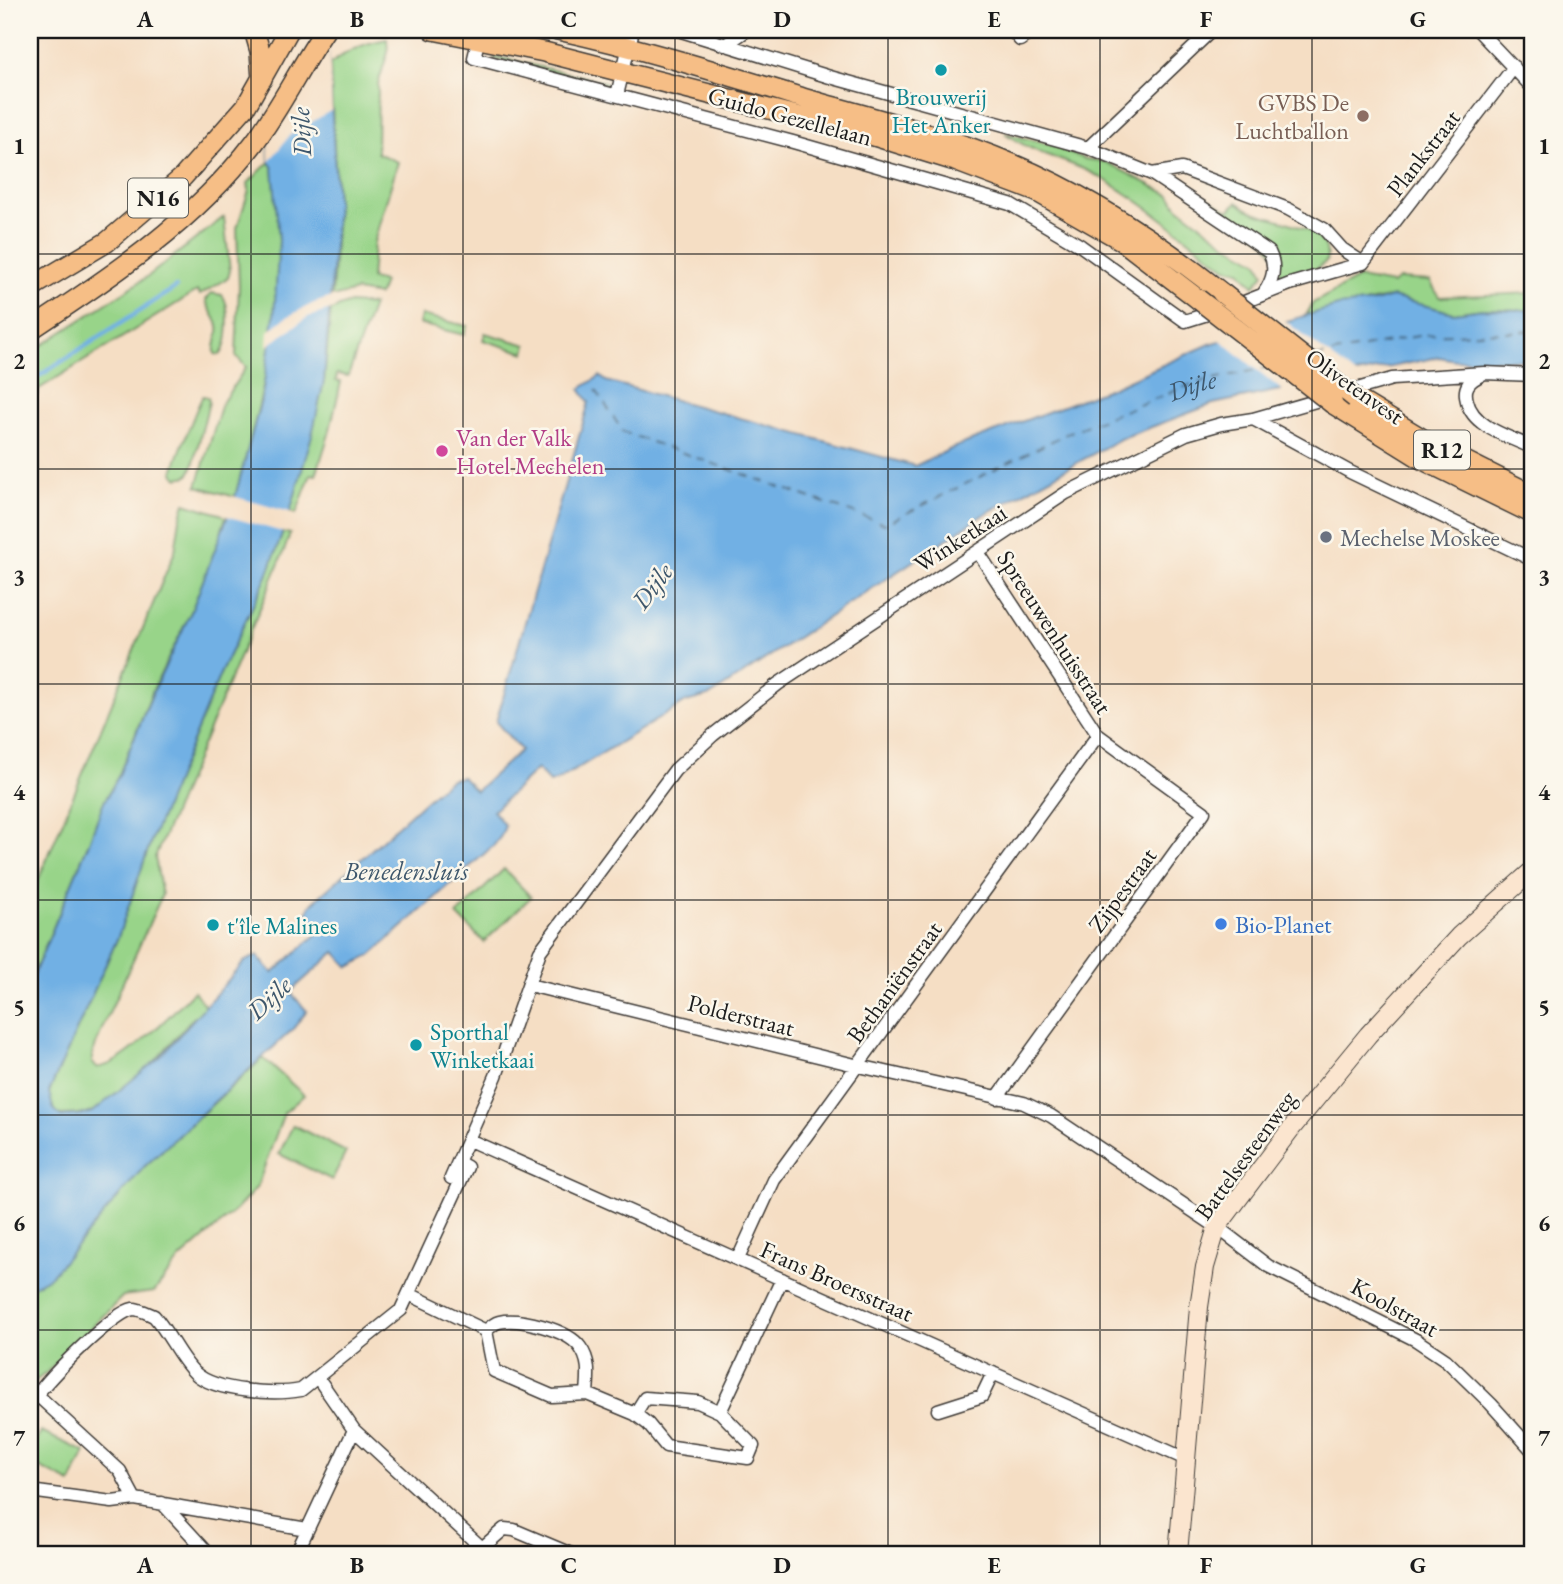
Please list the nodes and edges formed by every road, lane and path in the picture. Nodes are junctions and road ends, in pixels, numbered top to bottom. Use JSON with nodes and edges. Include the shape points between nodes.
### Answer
{"nodes":[{"id":1,"x":254,"y":30,"type":"edge"},
{"id":2,"x":289,"y":30,"type":"edge"},
{"id":3,"x":325,"y":30,"type":"edge"},
{"id":4,"x":433,"y":30,"type":"edge"},
{"id":5,"x":558,"y":30,"type":"edge"},
{"id":6,"x":678,"y":30,"type":"edge"},
{"id":7,"x":747,"y":30,"type":"edge"},
{"id":8,"x":1034,"y":30,"type":"edge"},
{"id":9,"x":1212,"y":30,"type":"edge"},
{"id":10,"x":1478,"y":30,"type":"edge"},
{"id":11,"x":480,"y":34,"type":"edge"},
{"id":12,"x":1016,"y":35,"type":"edge"},
{"id":13,"x":631,"y":38,"type":"edge"},
{"id":14,"x":725,"y":45,"type":"junction"},
{"id":15,"x":1514,"y":67,"type":"junction"},
{"id":16,"x":263,"y":78,"type":"junction"},
{"id":17,"x":620,"y":84,"type":"junction"},
{"id":18,"x":1533,"y":88,"type":"edge"},
{"id":19,"x":1088,"y":148,"type":"junction"},
{"id":20,"x":1152,"y":174,"type":"junction"},
{"id":21,"x":1363,"y":263,"type":"junction"},
{"id":22,"x":30,"y":288,"type":"edge"},
{"id":23,"x":1222,"y":293,"type":"joint"},
{"id":24,"x":1264,"y":293,"type":"junction"},
{"id":25,"x":1198,"y":299,"type":"joint"},
{"id":26,"x":30,"y":330,"type":"edge"},
{"id":27,"x":1484,"y":373,"type":"junction"},
{"id":28,"x":1533,"y":375,"type":"edge"},
{"id":29,"x":1253,"y":419,"type":"junction"},
{"id":30,"x":1533,"y":448,"type":"edge"},
{"id":31,"x":1533,"y":495,"type":"edge"},
{"id":32,"x":1533,"y":514,"type":"edge"},
{"id":33,"x":978,"y":552,"type":"junction"},
{"id":34,"x":1533,"y":560,"type":"edge"},
{"id":35,"x":1098,"y":735,"type":"junction"},
{"id":36,"x":1533,"y":870,"type":"edge"},
{"id":37,"x":529,"y":985,"type":"junction"},
{"id":38,"x":859,"y":1066,"type":"junction"},
{"id":39,"x":997,"y":1098,"type":"junction"},
{"id":40,"x":469,"y":1140,"type":"junction"},
{"id":41,"x":458,"y":1162,"type":"junction"},
{"id":42,"x":451,"y":1178,"type":"dead end"},
{"id":43,"x":1217,"y":1227,"type":"junction"},
{"id":44,"x":738,"y":1259,"type":"junction"},
{"id":45,"x":782,"y":1279,"type":"junction"},
{"id":46,"x":409,"y":1294,"type":"junction"},
{"id":47,"x":485,"y":1331,"type":"junction"},
{"id":48,"x":993,"y":1373,"type":"junction"},
{"id":49,"x":318,"y":1378,"type":"junction"},
{"id":50,"x":587,"y":1394,"type":"junction"},
{"id":51,"x":33,"y":1399,"type":"edge"},
{"id":52,"x":938,"y":1410,"type":"dead end"},
{"id":53,"x":720,"y":1412,"type":"junction"},
{"id":54,"x":635,"y":1414,"type":"junction"},
{"id":55,"x":354,"y":1430,"type":"junction"},
{"id":56,"x":1532,"y":1447,"type":"edge"},
{"id":57,"x":1188,"y":1460,"type":"junction"},
{"id":58,"x":30,"y":1490,"type":"edge"},
{"id":59,"x":135,"y":1499,"type":"junction"},
{"id":60,"x":162,"y":1503,"type":"junction"},
{"id":61,"x":307,"y":1529,"type":"junction"},
{"id":62,"x":484,"y":1551,"type":"edge"},
{"id":63,"x":209,"y":1554,"type":"edge"},
{"id":64,"x":296,"y":1554,"type":"edge"},
{"id":65,"x":570,"y":1554,"type":"edge"},
{"id":66,"x":1178,"y":1554,"type":"edge"}],
"edges":[{"from":1,"to":16,"type":"main road"},
{"from":2,"to":16,"type":"main road","number":"N16"},
{"from":3,"to":26,"type":"main road","number":"N16","via":[[253,145],[173,229]]},
{"from":4,"to":11,"type":"main road","name":"Guido Gezellelaan","number":"R12"},
{"from":5,"to":13,"type":"main road","name":"Guido Gezellelaan","number":"R12"},
{"from":6,"to":14,"type":"street","name":"Guido Gezellelaan"},
{"from":7,"to":14,"type":"street"},
{"from":8,"to":12,"type":"street"},
{"from":9,"to":19,"type":"street"},
{"from":10,"to":15,"type":"street"},
{"from":11,"to":17,"type":"main road","name":"Guido Gezellelaan","number":"R12"},
{"from":11,"to":17,"type":"street","name":"Guido Gezellelaan","via":[[474,58]]},
{"from":13,"to":17,"type":"street"},
{"from":13,"to":23,"type":"main road","name":"Guido Gezellelaan","number":"R12","via":[[1009,162],[1120,219]]},
{"from":14,"to":19,"type":"street","name":"Guido Gezellelaan"},
{"from":15,"to":18,"type":"street"},
{"from":15,"to":21,"type":"street","name":"Plankstraat"},
{"from":16,"to":22,"type":"main road","number":"N16","via":[[246,106],[183,177],[107,242]]},
{"from":17,"to":24,"type":"street","name":"Guido Gezellelaan","via":[[793,142],[1010,204],[1082,246],[1185,321]]},
{"from":17,"to":25,"type":"main road","name":"Guido Gezellelaan","number":"R12","via":[[864,133],[955,161],[1037,192],[1121,240]]},
{"from":19,"to":20,"type":"street","name":"Guido Gezellelaan"},
{"from":20,"to":21,"type":"street","name":"Guido Gezellelaan","via":[[1182,169],[1288,209],[1324,229]]},
{"from":20,"to":24,"type":"street","name":"Guido Gezellelaan","via":[[1269,252],[1273,273]]},
{"from":21,"to":24,"type":"street","name":"Guido Gezellelaan"},
{"from":23,"to":31,"type":"main road","name":"Olivetenvest","number":"R12","bridge":true,"via":[[1355,398],[1431,444]]},
{"from":25,"to":32,"type":"main road","name":"Olivetenvest","number":"R12","bridge":true,"via":[[1333,404],[1423,460]]},
{"from":27,"to":28,"type":"street"},
{"from":27,"to":29,"type":"street","via":[[1392,379]]},
{"from":27,"to":30,"type":"street","via":[[1471,380],[1465,392],[1469,410],[1483,424]]},
{"from":29,"to":33,"type":"street","name":"Winketkaai","via":[[1186,434],[1113,468],[1066,493]]},
{"from":29,"to":34,"type":"street","via":[[1350,472]]},
{"from":33,"to":35,"type":"street","name":"Spreeuwenhuisstraat"},
{"from":33,"to":37,"type":"street","name":"Winketkaai","via":[[789,677],[675,770],[540,951]]},
{"from":35,"to":38,"type":"street","name":"Bethaniënstraat"},
{"from":35,"to":39,"type":"street","name":"Zijpestraat","via":[[1204,812]]},
{"from":36,"to":43,"type":"main road","name":"Battelsesteenweg","via":[[1459,936],[1368,1035]]},
{"from":37,"to":38,"type":"street","name":"Polderstraat"},
{"from":37,"to":40,"type":"street"},
{"from":38,"to":39,"type":"street","name":"Polderstraat"},
{"from":38,"to":44,"type":"street","name":"Bethaniënstraat","via":[[774,1180]]},
{"from":39,"to":43,"type":"street","name":"Polderstraat","via":[[1024,1103],[1051,1116]]},
{"from":40,"to":41,"type":"street"},
{"from":40,"to":44,"type":"street","name":"Frans Broersstraat"},
{"from":41,"to":42,"type":"street"},
{"from":41,"to":46,"type":"street","via":[[467,1167]]},
{"from":43,"to":56,"type":"street","name":"Koolstraat","via":[[1268,1266],[1416,1340],[1446,1360]]},
{"from":43,"to":57,"type":"main road","name":"Battelsesteenweg","via":[[1199,1307]]},
{"from":44,"to":45,"type":"street","name":"Frans Broersstraat"},
{"from":45,"to":48,"type":"street","name":"Frans Broersstraat"},
{"from":45,"to":53,"type":"street"},
{"from":46,"to":47,"type":"street"},
{"from":46,"to":49,"type":"street","via":[[401,1310]]},
{"from":47,"to":50,"type":"street","via":[[494,1371],[552,1396]]},
{"from":47,"to":50,"type":"street","via":[[498,1321],[540,1324],[559,1332],[579,1345],[589,1366]]},
{"from":48,"to":52,"type":"street","via":[[982,1396]]},
{"from":48,"to":57,"type":"street","name":"Frans Broersstraat"},
{"from":49,"to":51,"type":"street","via":[[301,1390],[286,1393],[214,1384],[196,1374],[154,1316],[132,1309],[117,1317]]},
{"from":49,"to":55,"type":"street"},
{"from":50,"to":54,"type":"street"},
{"from":51,"to":59,"type":"street","via":[[120,1471]]},
{"from":53,"to":54,"type":"street","via":[[698,1402],[645,1398]]},
{"from":53,"to":54,"type":"street","via":[[753,1446],[748,1458],[666,1446]]},
{"from":55,"to":61,"type":"street"},
{"from":55,"to":62,"type":"street"},
{"from":57,"to":66,"type":"main road","name":"Battelsesteenweg"},
{"from":58,"to":59,"type":"street","via":[[112,1502]]},
{"from":59,"to":60,"type":"street"},
{"from":60,"to":61,"type":"street"},
{"from":60,"to":63,"type":"street"},
{"from":61,"to":64,"type":"street"},
{"from":62,"to":65,"type":"street","via":[[504,1529]]}]}
